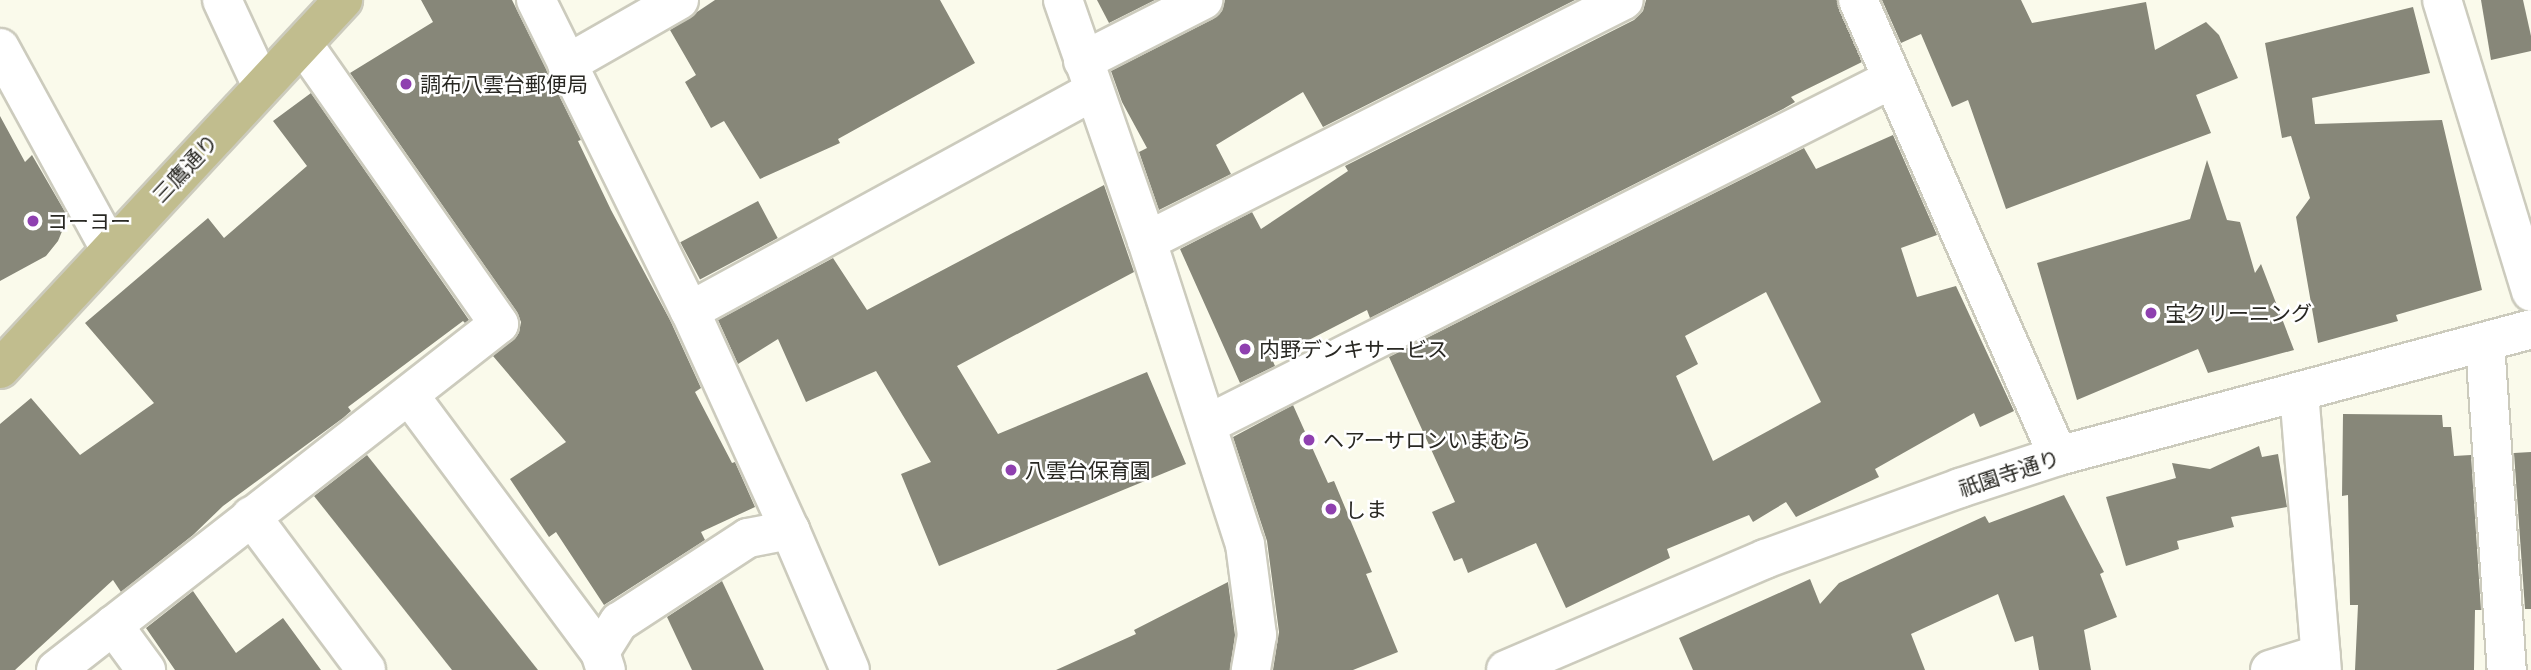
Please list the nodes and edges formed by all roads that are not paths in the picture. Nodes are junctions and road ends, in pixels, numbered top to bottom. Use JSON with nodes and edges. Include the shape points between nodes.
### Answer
{"nodes":[{"id":1,"x":222,"y":0,"type":"edge"},
{"id":2,"x":343,"y":0,"type":"edge"},
{"id":3,"x":536,"y":0,"type":"edge"},
{"id":4,"x":679,"y":0,"type":"edge"},
{"id":5,"x":1063,"y":0,"type":"edge"},
{"id":6,"x":1203,"y":0,"type":"edge"},
{"id":7,"x":1624,"y":0,"type":"edge"},
{"id":8,"x":1858,"y":0,"type":"edge"},
{"id":9,"x":2442,"y":0,"type":"edge"},
{"id":10,"x":303,"y":44,"type":"junction"},
{"id":11,"x":0,"y":48,"type":"edge"},
{"id":12,"x":567,"y":64,"type":"junction"},
{"id":13,"x":1088,"y":76,"type":"junction"},
{"id":14,"x":1892,"y":79,"type":"junction"},
{"id":15,"x":262,"y":86,"type":"junction"},
{"id":16,"x":1147,"y":241,"type":"junction"},
{"id":17,"x":110,"y":249,"type":"junction"},
{"id":18,"x":2531,"y":292,"type":"edge"},
{"id":19,"x":690,"y":311,"type":"junction"},
{"id":20,"x":2531,"y":329,"type":"edge"},
{"id":21,"x":2485,"y":344,"type":"junction"},
{"id":22,"x":0,"y":369,"type":"edge"},
{"id":23,"x":2299,"y":392,"type":"junction"},
{"id":24,"x":409,"y":395,"type":"junction"},
{"id":25,"x":1208,"y":424,"type":"junction"},
{"id":26,"x":2058,"y":456,"type":"junction"},
{"id":27,"x":251,"y":516,"type":"junction"},
{"id":28,"x":789,"y":530,"type":"junction"},
{"id":29,"x":113,"y":625,"type":"junction"},
{"id":30,"x":603,"y":661,"type":"edge"},
{"id":31,"x":2321,"y":662,"type":"edge"},
{"id":32,"x":56,"y":670,"type":"edge"},
{"id":33,"x":146,"y":670,"type":"edge"},
{"id":34,"x":366,"y":670,"type":"edge"},
{"id":35,"x":850,"y":670,"type":"edge"},
{"id":36,"x":1251,"y":670,"type":"edge"},
{"id":37,"x":1506,"y":670,"type":"edge"},
{"id":38,"x":2270,"y":670,"type":"edge"},
{"id":39,"x":2507,"y":670,"type":"edge"}],
"edges":[{"from":1,"to":15,"type":"street"},
{"from":2,"to":10,"type":"main road","name":"三鷹通り"},
{"from":3,"to":12,"type":"street"},
{"from":4,"to":12,"type":"street"},
{"from":5,"to":13,"type":"street"},
{"from":6,"to":13,"type":"street"},
{"from":7,"to":16,"type":"street"},
{"from":8,"to":14,"type":"street"},
{"from":9,"to":18,"type":"street"},
{"from":10,"to":15,"type":"main road","name":"三鷹通り"},
{"from":10,"to":24,"type":"street","via":[[499,324]]},
{"from":11,"to":17,"type":"street"},
{"from":12,"to":19,"type":"street"},
{"from":13,"to":16,"type":"street"},
{"from":13,"to":19,"type":"street"},
{"from":14,"to":25,"type":"street"},
{"from":14,"to":26,"type":"street"},
{"from":15,"to":17,"type":"main road","name":"三鷹通り"},
{"from":16,"to":25,"type":"street"},
{"from":17,"to":22,"type":"main road","name":"三鷹通り"},
{"from":19,"to":28,"type":"street"},
{"from":20,"to":21,"type":"street","name":"祇園寺通り"},
{"from":21,"to":23,"type":"street","name":"祇園寺通り"},
{"from":21,"to":39,"type":"street"},
{"from":23,"to":26,"type":"street","name":"祇園寺通り"},
{"from":23,"to":31,"type":"street"},
{"from":24,"to":27,"type":"street"},
{"from":24,"to":30,"type":"street"},
{"from":25,"to":36,"type":"street","via":[[1245,544],[1257,635]]},
{"from":26,"to":37,"type":"street","name":"祇園寺通り","via":[[1765,559]]},
{"from":27,"to":29,"type":"street"},
{"from":27,"to":34,"type":"street"},
{"from":28,"to":30,"type":"street","via":[[748,538],[619,622]]},
{"from":28,"to":35,"type":"street"},
{"from":29,"to":32,"type":"street"},
{"from":29,"to":33,"type":"street"},
{"from":31,"to":38,"type":"street"}]}
